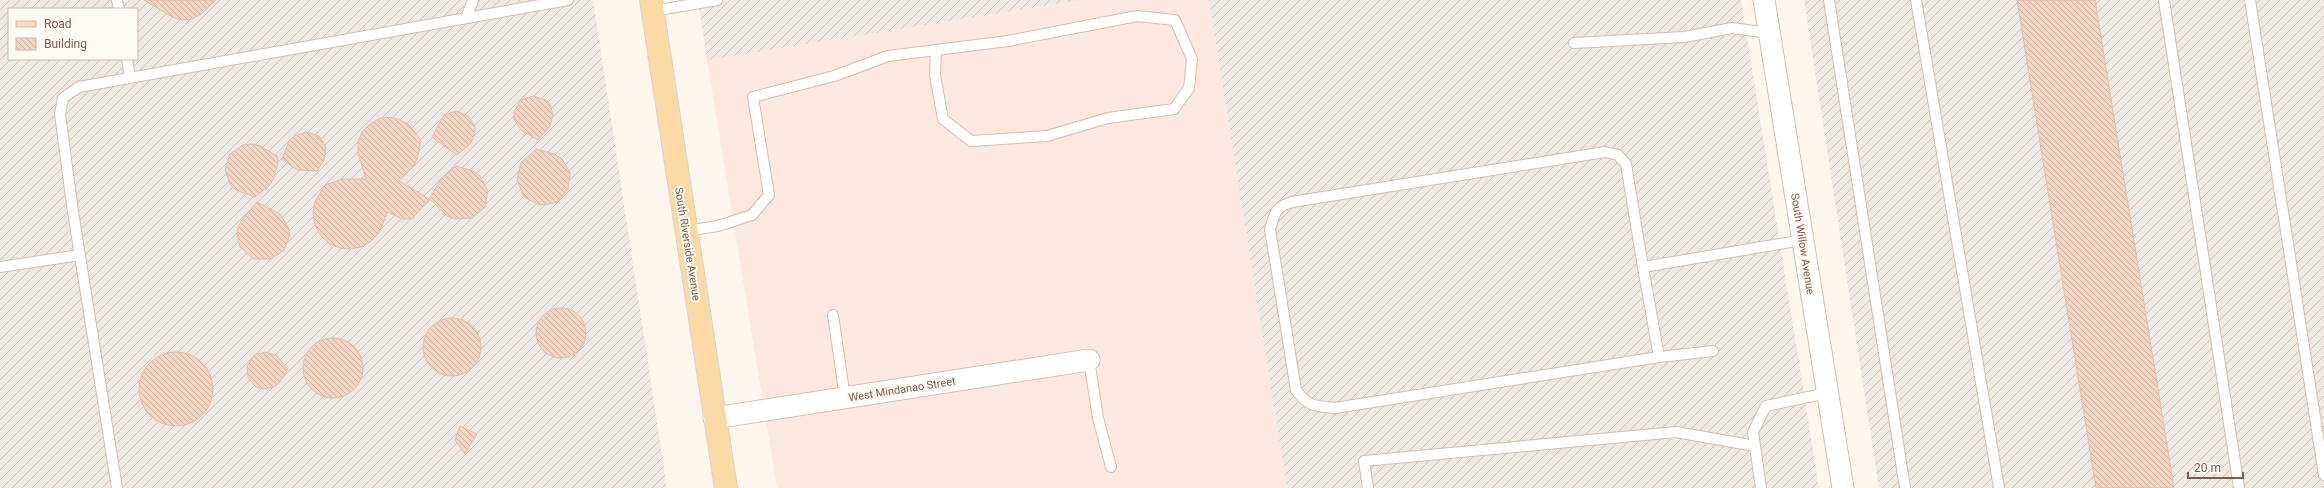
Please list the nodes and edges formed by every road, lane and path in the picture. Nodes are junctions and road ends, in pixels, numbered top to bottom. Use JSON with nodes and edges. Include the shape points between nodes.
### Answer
{"nodes":[{"id":1,"x":473,"y":0,"type":"edge"},
{"id":2,"x":568,"y":0,"type":"edge"},
{"id":3,"x":717,"y":0,"type":"edge"},
{"id":4,"x":1764,"y":0,"type":"edge"},
{"id":5,"x":1829,"y":0,"type":"edge"},
{"id":6,"x":1916,"y":0,"type":"edge"},
{"id":7,"x":2164,"y":0,"type":"edge"},
{"id":8,"x":2250,"y":0,"type":"edge"},
{"id":9,"x":652,"y":5,"type":"edge"},
{"id":10,"x":466,"y":18,"type":"junction"},
{"id":11,"x":1769,"y":33,"type":"junction"},
{"id":12,"x":1574,"y":43,"type":"dead end"},
{"id":13,"x":936,"y":50,"type":"junction"},
{"id":14,"x":127,"y":60,"type":"edge"},
{"id":15,"x":130,"y":78,"type":"junction"},
{"id":16,"x":686,"y":231,"type":"junction"},
{"id":17,"x":1802,"y":240,"type":"junction"},
{"id":18,"x":80,"y":255,"type":"junction"},
{"id":19,"x":0,"y":267,"type":"edge"},
{"id":20,"x":1643,"y":267,"type":"junction"},
{"id":21,"x":833,"y":315,"type":"dead end"},
{"id":22,"x":1713,"y":351,"type":"dead end"},
{"id":23,"x":1659,"y":357,"type":"junction"},
{"id":24,"x":1089,"y":360,"type":"joint"},
{"id":25,"x":1827,"y":393,"type":"junction"},
{"id":26,"x":845,"y":398,"type":"junction"},
{"id":27,"x":714,"y":418,"type":"junction"},
{"id":28,"x":1755,"y":446,"type":"junction"},
{"id":29,"x":1111,"y":467,"type":"dead end"},
{"id":30,"x":2324,"y":475,"type":"edge"},
{"id":31,"x":117,"y":488,"type":"edge"},
{"id":32,"x":726,"y":488,"type":"edge"},
{"id":33,"x":1368,"y":488,"type":"edge"},
{"id":34,"x":1761,"y":488,"type":"edge"},
{"id":35,"x":1843,"y":488,"type":"edge"},
{"id":36,"x":1904,"y":488,"type":"edge"},
{"id":37,"x":1999,"y":488,"type":"edge"},
{"id":38,"x":2239,"y":488,"type":"edge"}],
"edges":[{"from":1,"to":10,"type":"lane"},
{"from":2,"to":10,"type":"lane"},
{"from":3,"to":9,"type":"lane"},
{"from":4,"to":11,"type":"street","name":"South Willow Avenue"},
{"from":5,"to":36,"type":"lane"},
{"from":6,"to":37,"type":"lane"},
{"from":7,"to":38,"type":"lane"},
{"from":8,"to":30,"type":"lane"},
{"from":9,"to":16,"type":"main road","name":"South Riverside Avenue"},
{"from":10,"to":15,"type":"lane"},
{"from":11,"to":12,"type":"lane","via":[[1732,28],[1684,37]]},
{"from":11,"to":17,"type":"street","name":"South Willow Avenue"},
{"from":13,"to":13,"type":"lane","via":[[1008,41],[1137,16],[1175,20],[1192,59],[1189,88],[1174,109],[1108,118],[1047,136],[971,141],[943,119],[935,75]]},
{"from":13,"to":16,"type":"lane","via":[[888,56],[834,76],[753,97],[769,195],[752,215],[718,226]]},
{"from":14,"to":15,"type":"lane"},
{"from":15,"to":18,"type":"lane","via":[[79,87],[63,98],[60,114]]},
{"from":16,"to":27,"type":"main road","name":"South Riverside Avenue"},
{"from":17,"to":20,"type":"lane"},
{"from":17,"to":25,"type":"street","name":"South Willow Avenue"},
{"from":18,"to":19,"type":"lane"},
{"from":18,"to":31,"type":"lane"},
{"from":20,"to":23,"type":"lane"},
{"from":20,"to":23,"type":"lane","via":[[1626,164],[1618,155],[1605,152],[1292,202],[1280,206],[1274,214],[1270,229],[1296,390],[1304,402],[1316,406],[1335,408]]},
{"from":21,"to":26,"type":"lane"},
{"from":22,"to":23,"type":"lane"},
{"from":24,"to":26,"type":"street","name":"West Mindanao Street"},
{"from":24,"to":29,"type":"lane","via":[[1098,418]]},
{"from":25,"to":28,"type":"lane","via":[[1766,406],[1753,432]]},
{"from":25,"to":35,"type":"street","name":"South Willow Avenue"},
{"from":26,"to":27,"type":"street","name":"West Mindanao Street"},
{"from":27,"to":32,"type":"main road","name":"South Riverside Avenue"},
{"from":28,"to":33,"type":"lane","via":[[1676,432],[1364,461]]},
{"from":28,"to":34,"type":"lane"}]}
